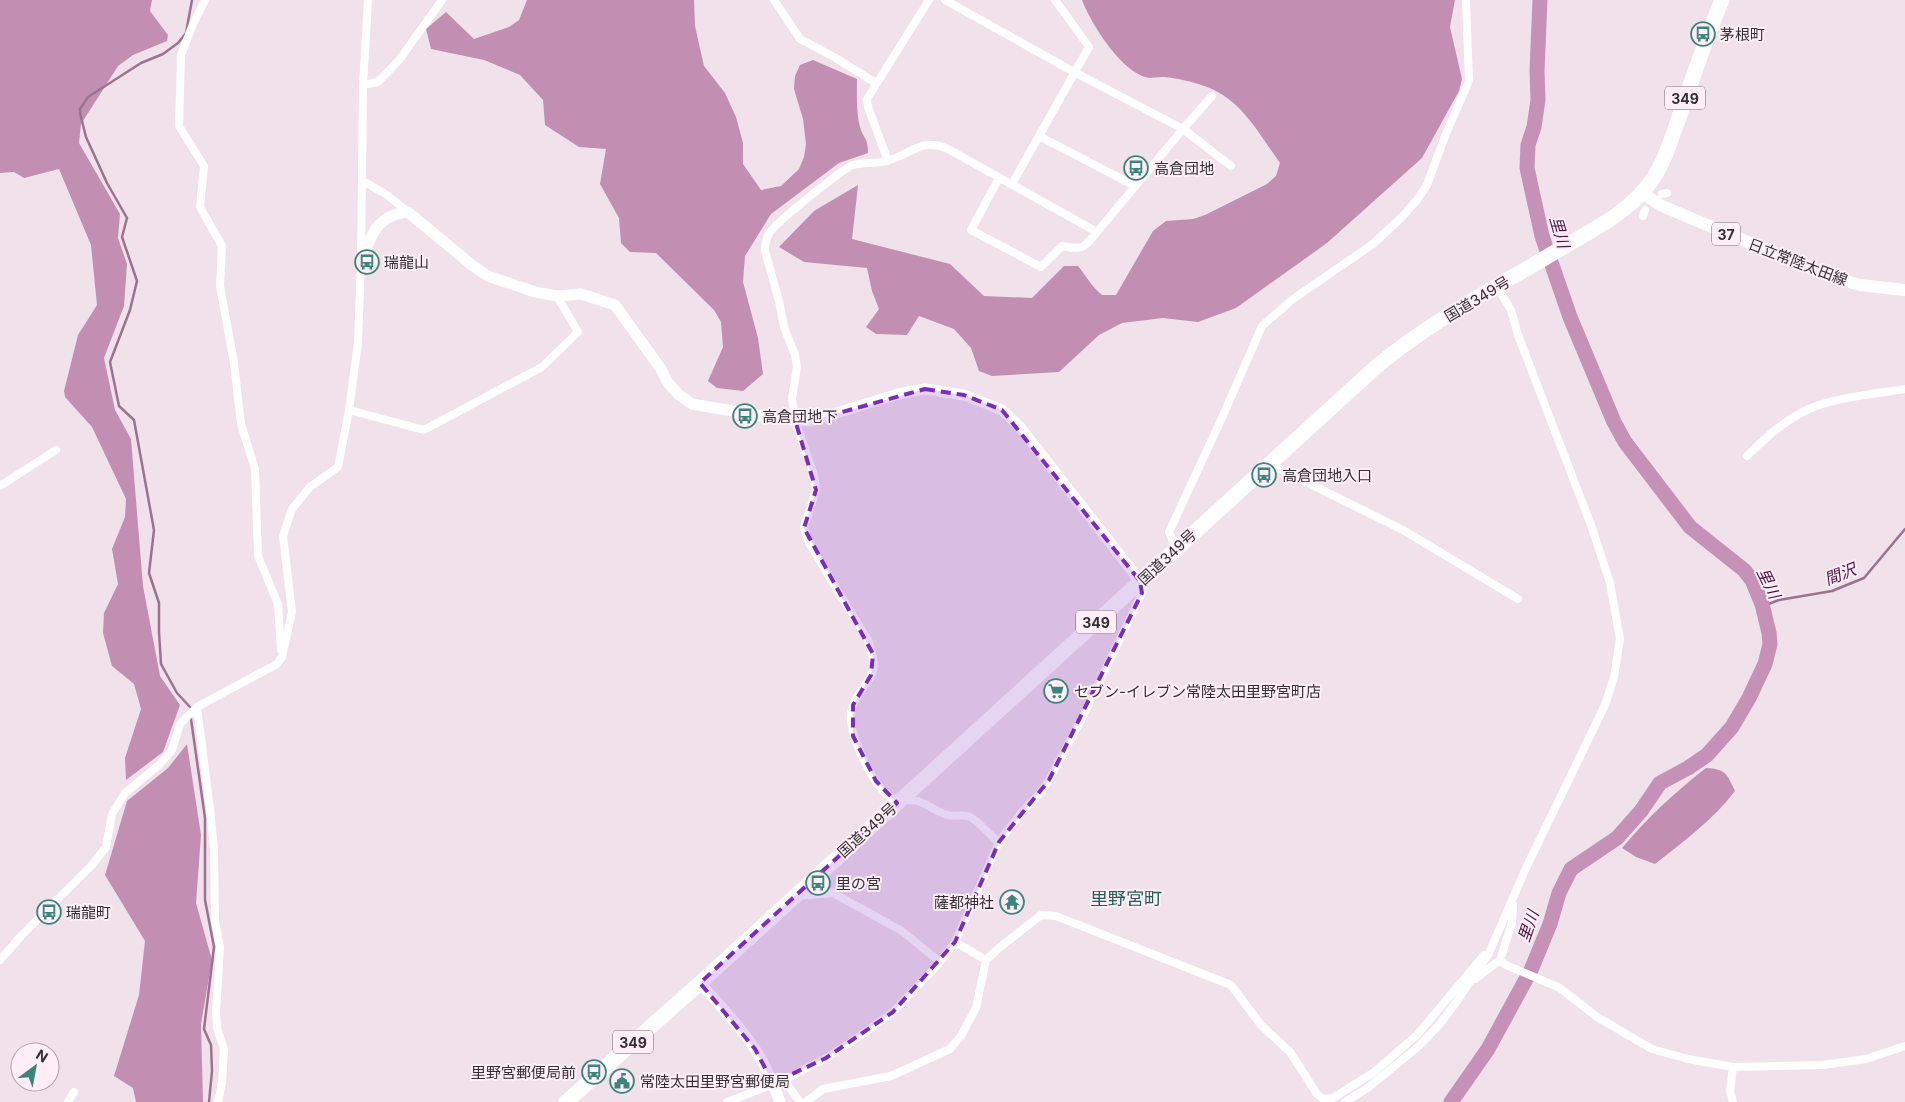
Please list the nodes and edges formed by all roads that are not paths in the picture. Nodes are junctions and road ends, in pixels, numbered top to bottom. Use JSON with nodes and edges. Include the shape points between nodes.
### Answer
{"nodes":[{"id":1,"x":205,"y":0,"type":"edge"},
{"id":2,"x":368,"y":0,"type":"edge"},
{"id":3,"x":442,"y":0,"type":"edge"},
{"id":4,"x":774,"y":0,"type":"edge"},
{"id":5,"x":929,"y":0,"type":"edge"},
{"id":6,"x":945,"y":0,"type":"edge"},
{"id":7,"x":1055,"y":0,"type":"edge"},
{"id":8,"x":1466,"y":0,"type":"edge"},
{"id":9,"x":1722,"y":0,"type":"edge"},
{"id":10,"x":1074,"y":72,"type":"junction"},
{"id":11,"x":876,"y":84,"type":"junction"},
{"id":12,"x":363,"y":85,"type":"junction"},
{"id":13,"x":1212,"y":96,"type":"dead end"},
{"id":14,"x":1183,"y":129,"type":"junction"},
{"id":15,"x":1039,"y":136,"type":"junction"},
{"id":16,"x":888,"y":161,"type":"junction"},
{"id":17,"x":1231,"y":166,"type":"dead end"},
{"id":18,"x":999,"y":178,"type":"junction"},
{"id":19,"x":362,"y":181,"type":"junction"},
{"id":20,"x":1012,"y":184,"type":"junction"},
{"id":21,"x":1135,"y":186,"type":"junction"},
{"id":22,"x":1642,"y":193,"type":"junction"},
{"id":23,"x":408,"y":212,"type":"junction"},
{"id":24,"x":1097,"y":232,"type":"junction"},
{"id":25,"x":361,"y":260,"type":"junction"},
{"id":26,"x":1502,"y":284,"type":"junction"},
{"id":27,"x":1905,"y":290,"type":"edge"},
{"id":28,"x":557,"y":296,"type":"junction"},
{"id":29,"x":1905,"y":389,"type":"edge"},
{"id":30,"x":349,"y":410,"type":"junction"},
{"id":31,"x":795,"y":420,"type":"junction"},
{"id":32,"x":56,"y":450,"type":"dead end"},
{"id":33,"x":1747,"y":456,"type":"dead end"},
{"id":34,"x":1271,"y":462,"type":"junction"},
{"id":35,"x":0,"y":486,"type":"edge"},
{"id":36,"x":1176,"y":548,"type":"junction"},
{"id":37,"x":1140,"y":581,"type":"junction"},
{"id":38,"x":1518,"y":599,"type":"dead end"},
{"id":39,"x":282,"y":657,"type":"junction"},
{"id":40,"x":197,"y":707,"type":"junction"},
{"id":41,"x":900,"y":800,"type":"junction"},
{"id":42,"x":999,"y":842,"type":"junction"},
{"id":43,"x":793,"y":896,"type":"junction"},
{"id":44,"x":1513,"y":898,"type":"junction"},
{"id":45,"x":955,"y":942,"type":"junction"},
{"id":46,"x":1491,"y":948,"type":"junction"},
{"id":47,"x":0,"y":960,"type":"edge"},
{"id":48,"x":986,"y":960,"type":"junction"},
{"id":49,"x":940,"y":962,"type":"junction"},
{"id":50,"x":1503,"y":962,"type":"junction"},
{"id":51,"x":1471,"y":982,"type":"junction"},
{"id":52,"x":700,"y":983,"type":"junction"},
{"id":53,"x":1905,"y":1046,"type":"edge"},
{"id":54,"x":1733,"y":1067,"type":"junction"},
{"id":55,"x":778,"y":1082,"type":"junction"},
{"id":56,"x":1365,"y":1090,"type":"junction"},
{"id":57,"x":74,"y":1092,"type":"dead end"},
{"id":58,"x":1333,"y":1098,"type":"junction"},
{"id":59,"x":68,"y":1102,"type":"edge"},
{"id":60,"x":218,"y":1102,"type":"edge"},
{"id":61,"x":566,"y":1102,"type":"edge"},
{"id":62,"x":727,"y":1102,"type":"edge"},
{"id":63,"x":780,"y":1102,"type":"edge"},
{"id":64,"x":800,"y":1102,"type":"edge"},
{"id":65,"x":806,"y":1102,"type":"edge"},
{"id":66,"x":1345,"y":1102,"type":"edge"},
{"id":67,"x":1733,"y":1102,"type":"edge"}],
"edges":[{"from":1,"to":39,"type":"street","via":[[181,55],[179,126],[204,166],[200,206],[222,246],[220,286],[241,424],[254,469],[258,556],[278,604]]},
{"from":2,"to":12,"type":"street"},
{"from":3,"to":12,"type":"street","via":[[400,59],[378,82]]},
{"from":4,"to":11,"type":"street","via":[[800,39]]},
{"from":5,"to":11,"type":"street"},
{"from":6,"to":10,"type":"street"},
{"from":7,"to":10,"type":"street","via":[[1089,46]]},
{"from":8,"to":36,"type":"street","via":[[1469,81],[1427,185],[1417,200],[1373,244],[1293,299],[1262,326],[1169,532]]},
{"from":9,"to":22,"type":"highway","name":"国道349号","number":"349","via":[[1669,145],[1655,176]]},
{"from":10,"to":14,"type":"street"},
{"from":10,"to":15,"type":"street"},
{"from":11,"to":16,"type":"street","via":[[867,99],[868,107]]},
{"from":12,"to":19,"type":"street"},
{"from":13,"to":14,"type":"street"},
{"from":14,"to":17,"type":"street"},
{"from":14,"to":21,"type":"street"},
{"from":15,"to":20,"type":"street"},
{"from":15,"to":21,"type":"street"},
{"from":16,"to":18,"type":"street","via":[[927,144],[937,144]]},
{"from":16,"to":31,"type":"street","via":[[852,166],[780,223],[765,242],[764,250],[780,301],[784,327],[795,355],[797,367],[792,398]]},
{"from":18,"to":20,"type":"street"},
{"from":18,"to":24,"type":"street","via":[[971,230],[1042,266],[1062,246],[1080,249]]},
{"from":19,"to":23,"type":"street"},
{"from":19,"to":25,"type":"street"},
{"from":20,"to":24,"type":"street"},
{"from":21,"to":24,"type":"street"},
{"from":22,"to":26,"type":"highway","name":"国道349号","number":"349","via":[[1621,212]]},
{"from":22,"to":27,"type":"main road","name":"日立常陸太田線","number":"37","via":[[1662,206],[1811,270],[1860,285]]},
{"from":23,"to":25,"type":"street","via":[[397,213],[378,225]]},
{"from":23,"to":28,"type":"street","via":[[488,276]]},
{"from":25,"to":30,"type":"street","via":[[358,343]]},
{"from":26,"to":34,"type":"highway","name":"国道349号","number":"349","via":[[1399,348]]},
{"from":26,"to":44,"type":"street","via":[[1518,335],[1591,525],[1610,583],[1620,639],[1614,677],[1605,705]]},
{"from":28,"to":30,"type":"street","via":[[578,332],[542,367],[424,430]]},
{"from":28,"to":31,"type":"street","via":[[582,294],[615,305],[668,383],[692,404]]},
{"from":29,"to":33,"type":"street","via":[[1811,408],[1784,423]]},
{"from":30,"to":39,"type":"street","via":[[338,467],[310,487],[292,509],[282,536],[292,612]]},
{"from":31,"to":37,"type":"street","via":[[810,421],[925,389],[964,395],[1002,410],[1019,426]]},
{"from":31,"to":41,"type":"street","via":[[816,490],[804,528],[810,545],[868,640],[873,654],[871,675],[853,705],[850,719],[853,736],[876,780],[891,798]]},
{"from":32,"to":35,"type":"street"},
{"from":34,"to":36,"type":"highway","name":"国道349号","number":"349"},
{"from":34,"to":38,"type":"street","via":[[1403,530]]},
{"from":36,"to":37,"type":"highway","name":"国道349号","number":"349"},
{"from":37,"to":41,"type":"highway","name":"国道349号","number":"349"},
{"from":37,"to":42,"type":"street","via":[[1142,593],[1049,780]]},
{"from":39,"to":40,"type":"street","via":[[277,664]]},
{"from":40,"to":47,"type":"street","via":[[180,724],[172,750],[160,765],[125,793],[112,814],[106,847],[92,866]]},
{"from":40,"to":60,"type":"street","via":[[214,850],[215,921],[220,947],[216,1012],[224,1048]]},
{"from":41,"to":42,"type":"street","via":[[916,800],[948,815],[971,817]]},
{"from":41,"to":43,"type":"highway","name":"国道349号","number":"349"},
{"from":42,"to":45,"type":"street"},
{"from":43,"to":49,"type":"street","via":[[833,893],[902,931]]},
{"from":43,"to":52,"type":"highway","name":"国道349号","number":"349"},
{"from":44,"to":46,"type":"street"},
{"from":44,"to":50,"type":"street","via":[[1512,923]]},
{"from":45,"to":48,"type":"street"},
{"from":45,"to":49,"type":"street"},
{"from":46,"to":51,"type":"street"},
{"from":46,"to":58,"type":"street","via":[[1417,1035],[1373,1072]]},
{"from":48,"to":58,"type":"street","via":[[1042,915],[1056,916],[1231,985],[1261,1025],[1290,1052],[1316,1094],[1323,1099]]},
{"from":48,"to":65,"type":"street","via":[[976,1008],[950,1049],[891,1076],[823,1089]]},
{"from":49,"to":55,"type":"street","via":[[893,1012],[826,1058]]},
{"from":50,"to":51,"type":"street"},
{"from":50,"to":54,"type":"street","via":[[1560,988],[1597,1017],[1652,1049]]},
{"from":51,"to":56,"type":"street","via":[[1419,1046]]},
{"from":52,"to":55,"type":"street","via":[[736,1022]]},
{"from":52,"to":61,"type":"highway","name":"国道349号","number":"349"},
{"from":53,"to":54,"type":"street","via":[[1866,1058],[1823,1065]]},
{"from":54,"to":67,"type":"street","via":[[1730,1091]]},
{"from":55,"to":62,"type":"street"},
{"from":55,"to":63,"type":"street"},
{"from":55,"to":64,"type":"street"},
{"from":56,"to":58,"type":"street"},
{"from":56,"to":66,"type":"street"},
{"from":57,"to":59,"type":"street"}]}
